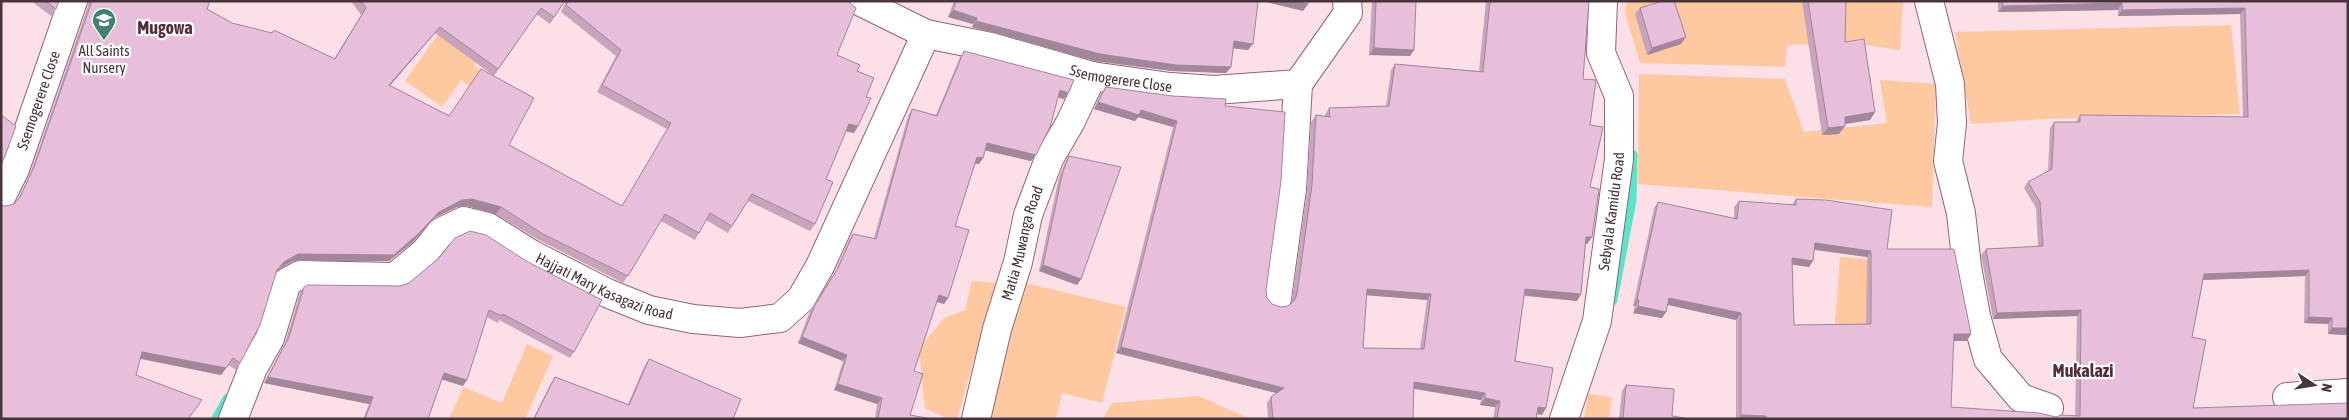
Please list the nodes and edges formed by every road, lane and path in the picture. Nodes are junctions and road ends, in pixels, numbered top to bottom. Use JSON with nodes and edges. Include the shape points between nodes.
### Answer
{"nodes":[{"id":1,"x":72,"y":1,"type":"edge"},
{"id":2,"x":859,"y":1,"type":"edge"},
{"id":3,"x":1347,"y":1,"type":"edge"},
{"id":4,"x":1603,"y":1,"type":"edge"},
{"id":5,"x":1929,"y":1,"type":"edge"},
{"id":6,"x":926,"y":34,"type":"junction"},
{"id":7,"x":1092,"y":76,"type":"junction"},
{"id":8,"x":1298,"y":84,"type":"junction"},
{"id":9,"x":1,"y":197,"type":"edge"},
{"id":10,"x":1277,"y":298,"type":"dead end"},
{"id":11,"x":2348,"y":392,"type":"edge"},
{"id":12,"x":2287,"y":397,"type":"dead end"},
{"id":13,"x":2049,"y":408,"type":"dead end"},
{"id":14,"x":233,"y":419,"type":"edge"},
{"id":15,"x":976,"y":419,"type":"edge"},
{"id":16,"x":1564,"y":419,"type":"edge"}],
"edges":[{"from":1,"to":9,"type":"street","name":"Ssemogerere Close","via":[[15,169]]},
{"from":2,"to":6,"type":"street","name":"Ssemogerere Close"},
{"from":3,"to":8,"type":"street","via":[[1348,13]]},
{"from":4,"to":16,"type":"street","name":"Sebyala Kamidu Road","via":[[1601,53],[1619,96],[1619,159],[1597,321]]},
{"from":5,"to":13,"type":"street","via":[[1950,84],[1952,123],[1948,161],[1961,213],[1978,324],[1988,359],[2021,398]]},
{"from":6,"to":7,"type":"street","name":"Ssemogerere Close","via":[[991,47]]},
{"from":6,"to":14,"type":"street","name":"Hajjati Mary Kasagazi Road","via":[[820,266],[801,299],[780,318],[740,323],[649,310],[607,293],[530,254],[488,227],[464,221],[441,232],[425,252],[394,277],[300,275],[290,278],[270,338],[253,368]]},
{"from":7,"to":8,"type":"street","name":"Ssemogerere Close","via":[[1214,90]]},
{"from":7,"to":15,"type":"street","name":"Matia Muwanga Road","via":[[1049,159],[1028,215]]},
{"from":8,"to":10,"type":"street","via":[[1292,190]]},
{"from":11,"to":12,"type":"street"}]}
